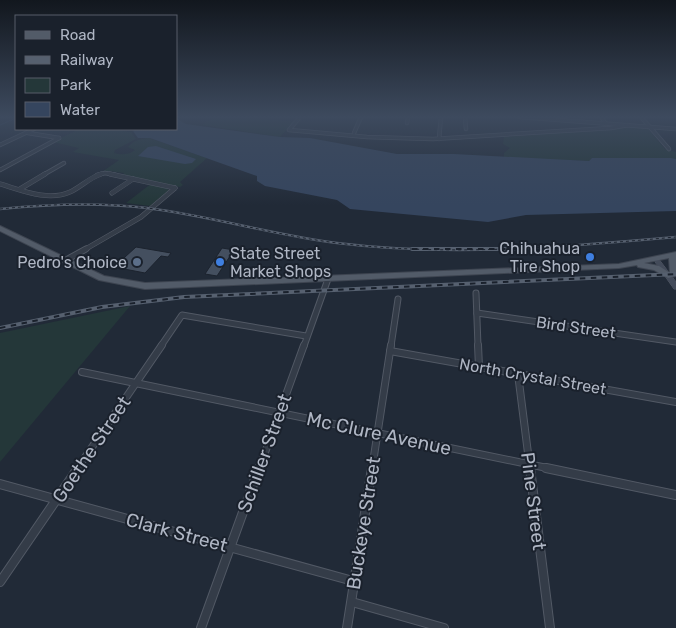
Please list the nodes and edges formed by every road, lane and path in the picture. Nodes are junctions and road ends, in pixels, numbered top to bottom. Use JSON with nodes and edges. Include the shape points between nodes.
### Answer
{"nodes":[{"id":1,"x":44,"y":146,"type":"edge"},
{"id":2,"x":667,"y":146,"type":"edge"},
{"id":3,"x":669,"y":149,"type":"dead end"},
{"id":4,"x":64,"y":164,"type":"dead end"},
{"id":5,"x":0,"y":170,"type":"edge"},
{"id":6,"x":133,"y":179,"type":"junction"},
{"id":7,"x":0,"y":184,"type":"edge"},
{"id":8,"x":20,"y":189,"type":"junction"},
{"id":9,"x":112,"y":193,"type":"dead end"},
{"id":10,"x":0,"y":228,"type":"edge"},
{"id":11,"x":674,"y":255,"type":"edge"},
{"id":12,"x":658,"y":259,"type":"junction"},
{"id":13,"x":66,"y":260,"type":"junction"},
{"id":14,"x":630,"y":264,"type":"junction"},
{"id":15,"x":673,"y":276,"type":"edge"},
{"id":16,"x":328,"y":279,"type":"junction"},
{"id":17,"x":676,"y":287,"type":"edge"},
{"id":18,"x":476,"y":293,"type":"dead end"},
{"id":19,"x":398,"y":299,"type":"dead end"},
{"id":20,"x":477,"y":312,"type":"junction"},
{"id":21,"x":306,"y":336,"type":"junction"},
{"id":22,"x":676,"y":342,"type":"edge"},
{"id":23,"x":390,"y":351,"type":"junction"},
{"id":24,"x":479,"y":367,"type":"junction"},
{"id":25,"x":82,"y":372,"type":"dead end"},
{"id":26,"x":518,"y":374,"type":"junction"},
{"id":27,"x":137,"y":383,"type":"junction"},
{"id":28,"x":676,"y":402,"type":"edge"},
{"id":29,"x":279,"y":412,"type":"junction"},
{"id":30,"x":377,"y":433,"type":"junction"},
{"id":31,"x":529,"y":465,"type":"junction"},
{"id":32,"x":0,"y":484,"type":"edge"},
{"id":33,"x":676,"y":495,"type":"edge"},
{"id":34,"x":57,"y":500,"type":"junction"},
{"id":35,"x":230,"y":547,"type":"junction"},
{"id":36,"x":353,"y":581,"type":"junction"},
{"id":37,"x":0,"y":582,"type":"edge"},
{"id":38,"x":352,"y":602,"type":"junction"},
{"id":39,"x":201,"y":628,"type":"edge"},
{"id":40,"x":347,"y":628,"type":"edge"},
{"id":41,"x":444,"y":628,"type":"edge"},
{"id":42,"x":550,"y":628,"type":"edge"}],
"edges":[{"from":1,"to":5,"type":"street"},
{"from":2,"to":3,"type":"street"},
{"from":4,"to":8,"type":"street"},
{"from":6,"to":8,"type":"street","via":[[105,173],[62,195]]},
{"from":6,"to":9,"type":"street"},
{"from":6,"to":13,"type":"street","via":[[175,188],[141,217]]},
{"from":7,"to":8,"type":"street"},
{"from":10,"to":13,"type":"main road"},
{"from":11,"to":12,"type":"main road"},
{"from":11,"to":15,"type":"main road"},
{"from":12,"to":14,"type":"main road"},
{"from":12,"to":15,"type":"street"},
{"from":13,"to":16,"type":"main road","via":[[102,278],[136,286]]},
{"from":14,"to":15,"type":"main road","via":[[654,267]]},
{"from":14,"to":16,"type":"main road"},
{"from":15,"to":17,"type":"street"},
{"from":16,"to":21,"type":"street","name":"Schiller Street"},
{"from":18,"to":20,"type":"street"},
{"from":19,"to":23,"type":"street","name":"Buckeye Street"},
{"from":20,"to":22,"type":"street","name":"Bird Street"},
{"from":20,"to":24,"type":"street"},
{"from":21,"to":27,"type":"street","name":"Goethe Street","via":[[182,315]]},
{"from":21,"to":29,"type":"street","name":"Schiller Street"},
{"from":23,"to":24,"type":"street","name":"North Crystal Street"},
{"from":23,"to":30,"type":"street","name":"Buckeye Street"},
{"from":24,"to":26,"type":"street","name":"North Crystal Street"},
{"from":25,"to":27,"type":"street","name":"Mc Clure Avenue"},
{"from":26,"to":28,"type":"street","name":"North Crystal Street"},
{"from":26,"to":31,"type":"street","name":"Pine Street"},
{"from":27,"to":29,"type":"street","name":"Mc Clure Avenue"},
{"from":27,"to":34,"type":"street","name":"Goethe Street"},
{"from":29,"to":30,"type":"street","name":"Mc Clure Avenue"},
{"from":29,"to":35,"type":"street","name":"Schiller Street"},
{"from":30,"to":31,"type":"street","name":"Mc Clure Avenue"},
{"from":30,"to":36,"type":"street","name":"Buckeye Street"},
{"from":31,"to":33,"type":"street","name":"Mc Clure Avenue"},
{"from":31,"to":42,"type":"street","name":"Pine Street"},
{"from":32,"to":34,"type":"street","name":"Clark Street"},
{"from":34,"to":35,"type":"street","name":"Clark Street"},
{"from":34,"to":37,"type":"street","name":"Goethe Street"},
{"from":35,"to":36,"type":"street","name":"Clark Street"},
{"from":35,"to":39,"type":"street","name":"Schiller Street"},
{"from":36,"to":38,"type":"street","name":"Buckeye Street"},
{"from":38,"to":40,"type":"street","name":"Buckeye Street"},
{"from":38,"to":41,"type":"street"}]}
